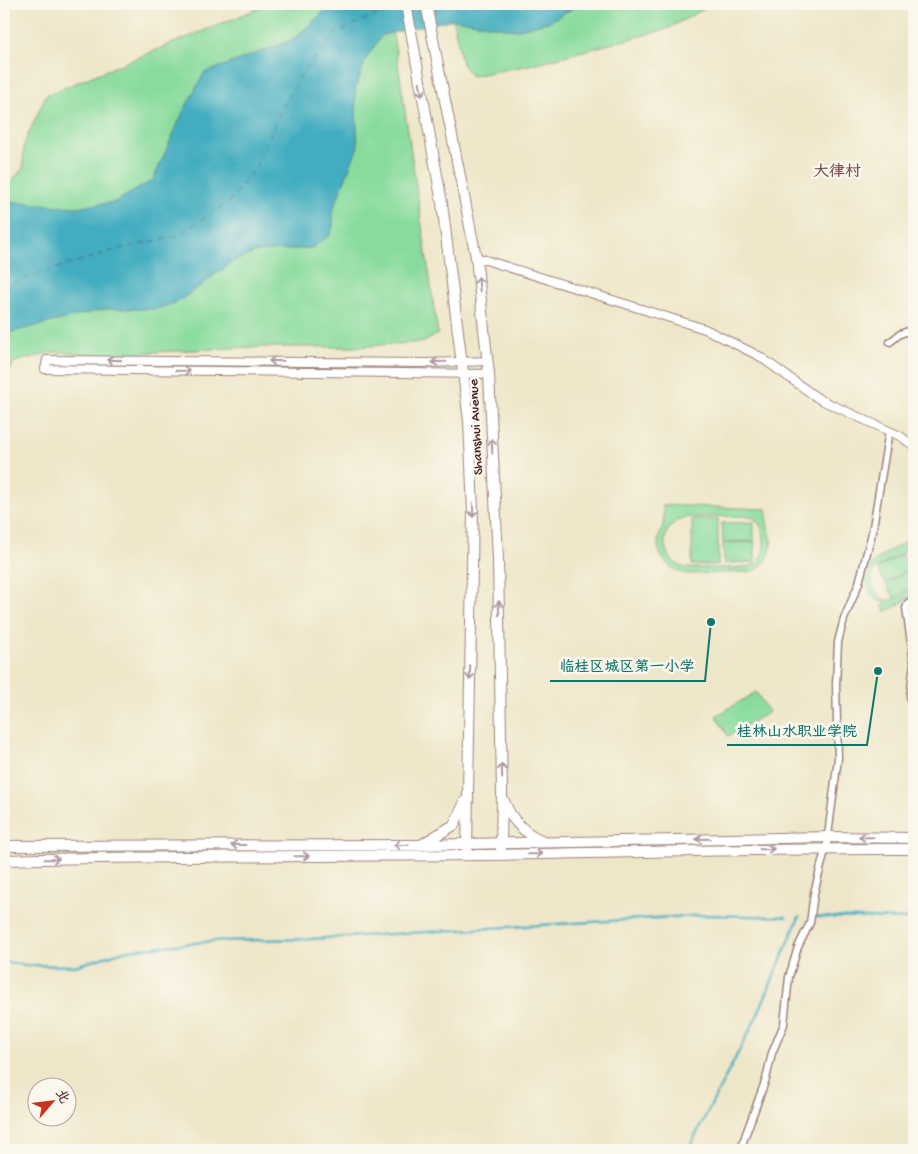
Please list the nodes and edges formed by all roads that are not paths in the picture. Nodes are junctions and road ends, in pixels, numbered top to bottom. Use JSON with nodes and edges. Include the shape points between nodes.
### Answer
{"nodes":[{"id":1,"x":406,"y":4,"type":"edge"},
{"id":2,"x":426,"y":4,"type":"edge"},
{"id":3,"x":476,"y":257,"type":"junction"},
{"id":4,"x":914,"y":329,"type":"edge"},
{"id":5,"x":890,"y":342,"type":"dead end"},
{"id":6,"x":488,"y":361,"type":"junction"},
{"id":7,"x":462,"y":362,"type":"junction"},
{"id":8,"x":464,"y":374,"type":"junction"},
{"id":9,"x":489,"y":374,"type":"junction"},
{"id":10,"x":889,"y":431,"type":"junction"},
{"id":11,"x":914,"y":446,"type":"edge"},
{"id":12,"x":914,"y":598,"type":"edge"},
{"id":13,"x":914,"y":717,"type":"edge"},
{"id":14,"x":468,"y":794,"type":"junction"},
{"id":15,"x":502,"y":794,"type":"junction"},
{"id":16,"x":828,"y":837,"type":"junction"},
{"id":17,"x":914,"y":838,"type":"edge"},
{"id":18,"x":546,"y":842,"type":"junction"},
{"id":19,"x":468,"y":844,"type":"junction"},
{"id":20,"x":422,"y":845,"type":"junction"},
{"id":21,"x":4,"y":846,"type":"edge"},
{"id":22,"x":825,"y":848,"type":"junction"},
{"id":23,"x":501,"y":849,"type":"junction"},
{"id":24,"x":914,"y":850,"type":"edge"},
{"id":25,"x":467,"y":855,"type":"junction"},
{"id":26,"x":4,"y":860,"type":"edge"},
{"id":27,"x":740,"y":1150,"type":"edge"}],
"edges":[{"from":1,"to":7,"type":"main road","name":"Shanshui Avenue","one_way":true,"via":[[442,203]]},
{"from":2,"to":3,"type":"main road","name":"Shanshui Avenue"},
{"from":6,"to":3,"type":"main road","name":"Shanshui Avenue","one_way":true},
{"from":3,"to":10,"type":"street","via":[[705,329],[759,356],[819,399]]},
{"from":4,"to":5,"type":"street"},
{"from":6,"to":7,"type":"street"},
{"from":6,"to":9,"type":"main road","name":"Shanshui Avenue"},
{"from":7,"to":8,"type":"main road","name":"Shanshui Avenue"},
{"from":7,"to":8,"type":"street","one_way":true,"via":[[47,360],[45,369]]},
{"from":8,"to":9,"type":"street"},
{"from":8,"to":14,"type":"main road","name":"Shanshui Avenue","one_way":true,"via":[[470,421],[473,510]]},
{"from":15,"to":9,"type":"main road","name":"Shanshui Avenue","one_way":true,"via":[[498,559]]},
{"from":10,"to":11,"type":"street"},
{"from":10,"to":16,"type":"street","via":[[872,533],[838,642],[838,752]]},
{"from":12,"to":13,"type":"street","via":[[906,608],[914,664],[910,696]]},
{"from":14,"to":19,"type":"main road","name":"Shanshui Avenue"},
{"from":14,"to":20,"type":"main road","via":[[454,825]]},
{"from":15,"to":18,"type":"main road","via":[[514,820],[534,837]]},
{"from":15,"to":23,"type":"main road","name":"Shanshui Avenue"},
{"from":17,"to":16,"type":"main road","one_way":true},
{"from":16,"to":18,"type":"main road","one_way":true},
{"from":16,"to":22,"type":"street"},
{"from":18,"to":23,"type":"main road"},
{"from":19,"to":20,"type":"main road"},
{"from":19,"to":23,"type":"main road"},
{"from":19,"to":25,"type":"main road","name":"Shanshui Avenue"},
{"from":20,"to":21,"type":"main road","one_way":true},
{"from":23,"to":22,"type":"main road","one_way":true},
{"from":22,"to":24,"type":"main road"},
{"from":22,"to":27,"type":"street","via":[[810,923],[789,977],[784,1024]]},
{"from":23,"to":25,"type":"main road"},
{"from":26,"to":25,"type":"main road","one_way":true}]}
